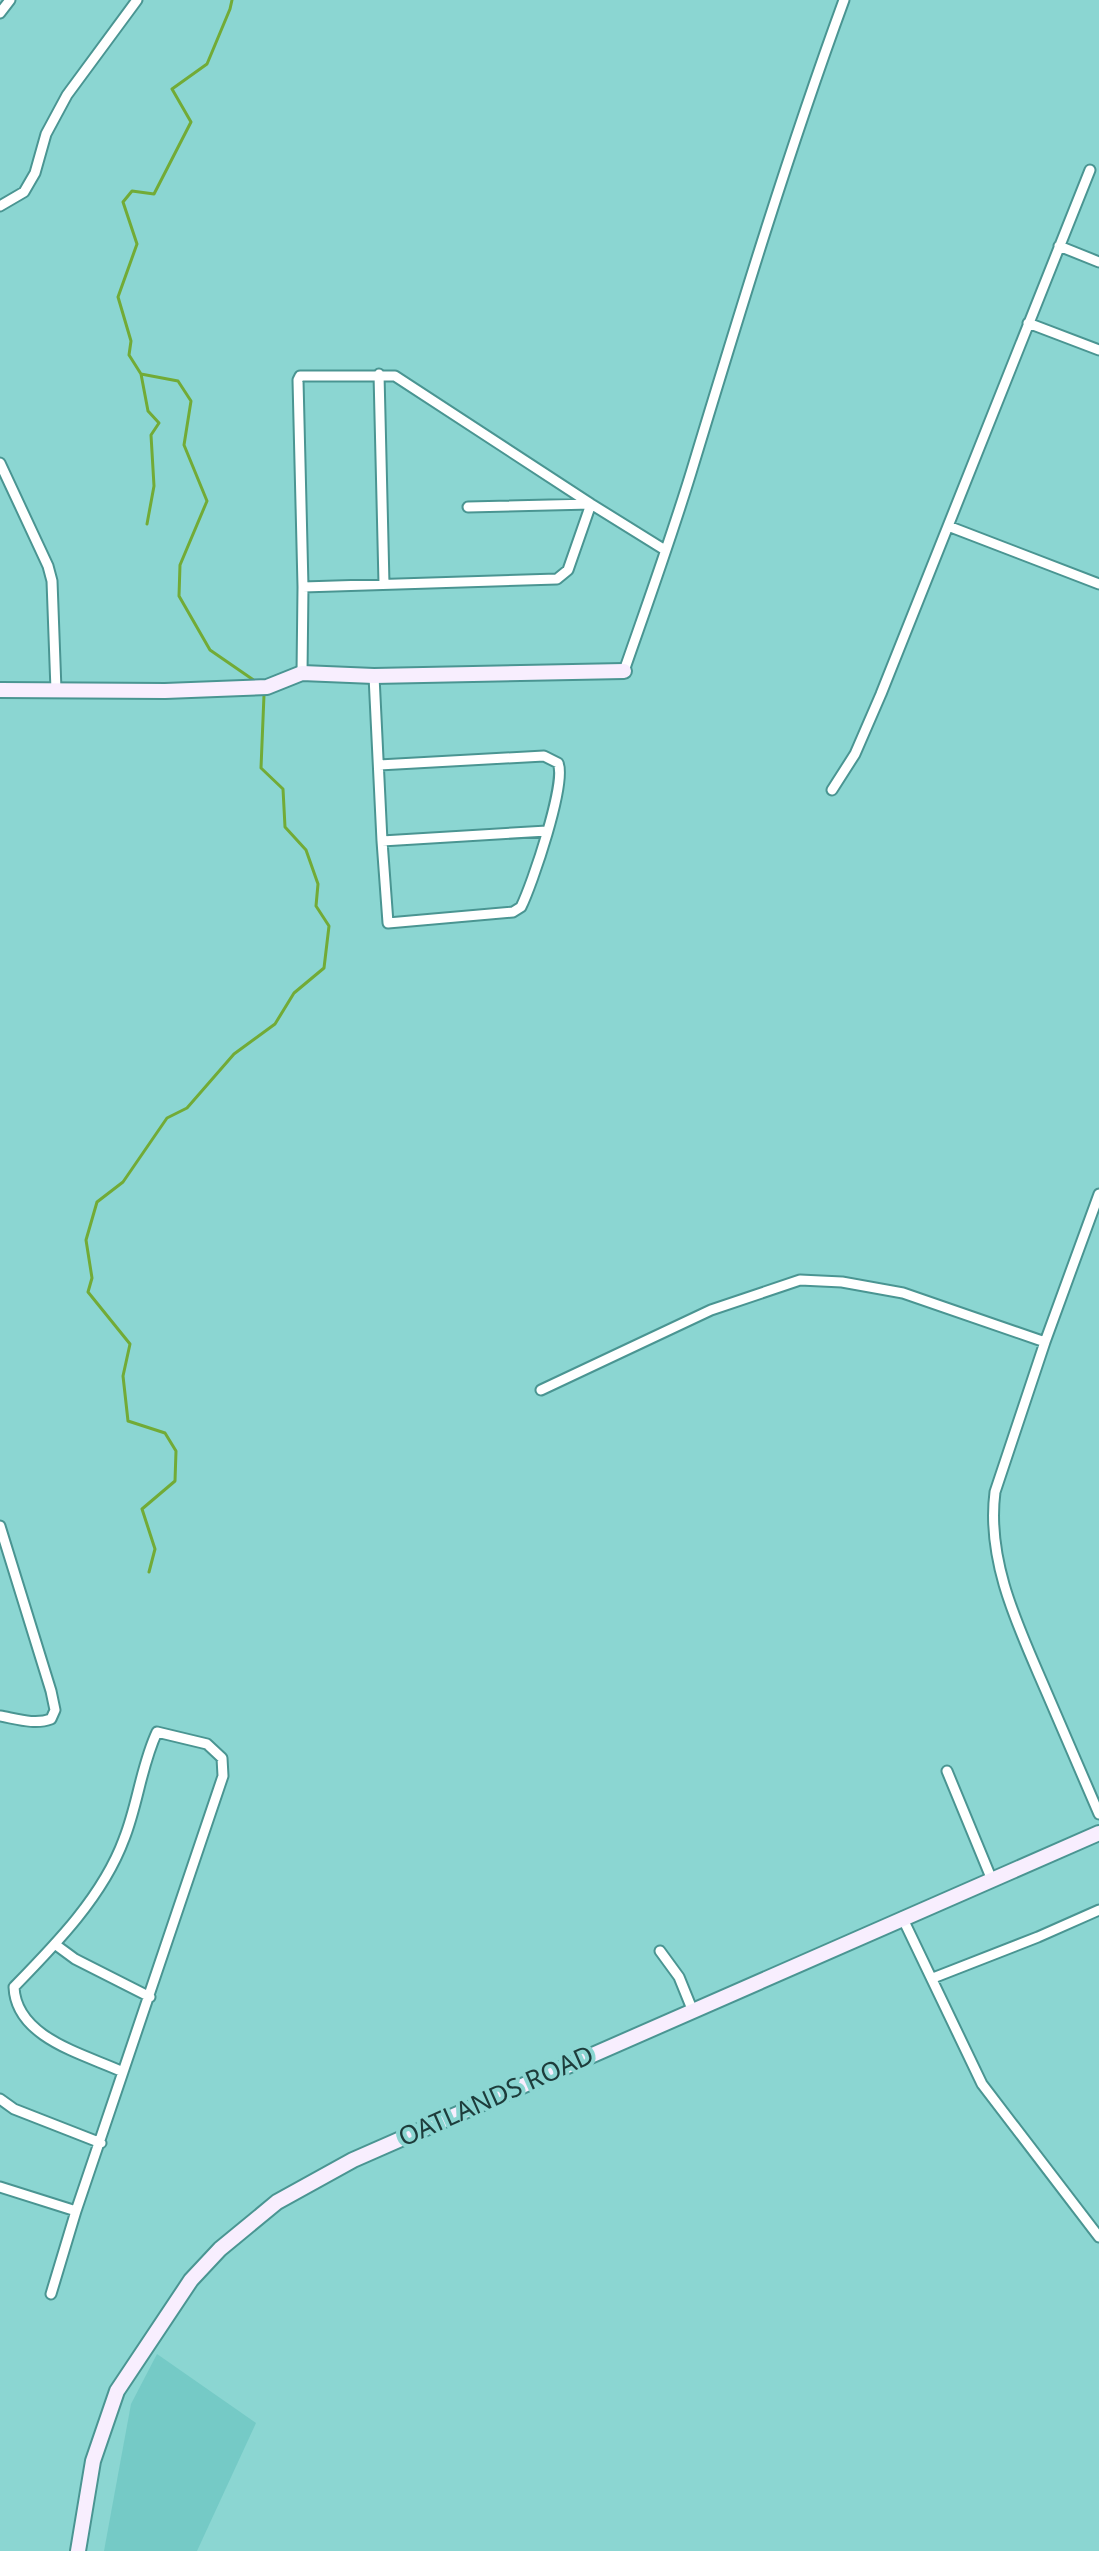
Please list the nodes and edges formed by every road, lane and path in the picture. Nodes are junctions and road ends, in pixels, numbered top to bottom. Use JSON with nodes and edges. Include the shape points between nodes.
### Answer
{"nodes":[{"id":1,"x":10,"y":0,"type":"edge"},
{"id":2,"x":137,"y":0,"type":"edge"},
{"id":3,"x":844,"y":0,"type":"edge"},
{"id":4,"x":0,"y":13,"type":"edge"},
{"id":5,"x":1090,"y":170,"type":"dead end"},
{"id":6,"x":0,"y":206,"type":"edge"},
{"id":7,"x":1059,"y":246,"type":"junction"},
{"id":8,"x":1099,"y":262,"type":"edge"},
{"id":9,"x":1028,"y":323,"type":"junction"},
{"id":10,"x":1099,"y":350,"type":"edge"},
{"id":11,"x":379,"y":374,"type":"junction"},
{"id":12,"x":0,"y":463,"type":"edge"},
{"id":13,"x":591,"y":504,"type":"junction"},
{"id":14,"x":468,"y":507,"type":"dead end"},
{"id":15,"x":948,"y":526,"type":"junction"},
{"id":16,"x":665,"y":550,"type":"junction"},
{"id":17,"x":384,"y":584,"type":"junction"},
{"id":18,"x":1099,"y":584,"type":"edge"},
{"id":19,"x":303,"y":587,"type":"junction"},
{"id":20,"x":624,"y":671,"type":"joint"},
{"id":21,"x":302,"y":673,"type":"junction"},
{"id":22,"x":374,"y":676,"type":"junction"},
{"id":23,"x":0,"y":690,"type":"edge"},
{"id":24,"x":56,"y":690,"type":"junction"},
{"id":25,"x":379,"y":765,"type":"junction"},
{"id":26,"x":832,"y":790,"type":"dead end"},
{"id":27,"x":547,"y":831,"type":"junction"},
{"id":28,"x":382,"y":841,"type":"junction"},
{"id":29,"x":1099,"y":1194,"type":"edge"},
{"id":30,"x":1045,"y":1342,"type":"junction"},
{"id":31,"x":541,"y":1390,"type":"dead end"},
{"id":32,"x":0,"y":1526,"type":"edge"},
{"id":33,"x":0,"y":1716,"type":"edge"},
{"id":34,"x":947,"y":1771,"type":"dead end"},
{"id":35,"x":1099,"y":1814,"type":"edge"},
{"id":36,"x":1099,"y":1833,"type":"edge"},
{"id":37,"x":992,"y":1880,"type":"junction"},
{"id":38,"x":1099,"y":1910,"type":"edge"},
{"id":39,"x":902,"y":1917,"type":"junction"},
{"id":40,"x":56,"y":1945,"type":"junction"},
{"id":41,"x":660,"y":1951,"type":"dead end"},
{"id":42,"x":933,"y":1978,"type":"junction"},
{"id":43,"x":150,"y":1997,"type":"junction"},
{"id":44,"x":692,"y":2009,"type":"junction"},
{"id":45,"x":123,"y":2072,"type":"junction"},
{"id":46,"x":0,"y":2099,"type":"edge"},
{"id":47,"x":101,"y":2143,"type":"junction"},
{"id":48,"x":0,"y":2187,"type":"edge"},
{"id":49,"x":76,"y":2211,"type":"junction"},
{"id":50,"x":1099,"y":2237,"type":"edge"},
{"id":51,"x":51,"y":2294,"type":"dead end"},
{"id":52,"x":78,"y":2551,"type":"edge"}],
"edges":[{"from":1,"to":4,"type":"street"},
{"from":2,"to":6,"type":"street","via":[[67,95],[24,192]]},
{"from":3,"to":16,"type":"street"},
{"from":5,"to":7,"type":"street"},
{"from":7,"to":8,"type":"street"},
{"from":7,"to":9,"type":"street"},
{"from":9,"to":10,"type":"street"},
{"from":9,"to":15,"type":"street"},
{"from":11,"to":13,"type":"street","via":[[402,380]]},
{"from":11,"to":17,"type":"street"},
{"from":11,"to":19,"type":"street","via":[[302,375],[298,380]]},
{"from":12,"to":24,"type":"street","via":[[52,581]]},
{"from":13,"to":14,"type":"street"},
{"from":13,"to":16,"type":"street"},
{"from":13,"to":17,"type":"street","via":[[568,570],[557,579]]},
{"from":15,"to":18,"type":"street"},
{"from":15,"to":26,"type":"street","via":[[855,754]]},
{"from":16,"to":20,"type":"street"},
{"from":17,"to":19,"type":"street"},
{"from":19,"to":21,"type":"street"},
{"from":20,"to":22,"type":"street"},
{"from":21,"to":22,"type":"street"},
{"from":21,"to":24,"type":"street","via":[[267,687]]},
{"from":22,"to":25,"type":"street"},
{"from":23,"to":24,"type":"street"},
{"from":25,"to":27,"type":"street","via":[[550,757],[561,769]]},
{"from":25,"to":28,"type":"street"},
{"from":27,"to":28,"type":"street"},
{"from":27,"to":28,"type":"street","via":[[525,899],[513,912],[388,923]]},
{"from":29,"to":30,"type":"street"},
{"from":30,"to":31,"type":"street","via":[[903,1293],[800,1280],[711,1310]]},
{"from":30,"to":35,"type":"street","via":[[995,1492],[995,1532],[1011,1609]]},
{"from":32,"to":33,"type":"street","via":[[55,1710],[46,1721]]},
{"from":34,"to":37,"type":"street"},
{"from":36,"to":37,"type":"street","name":"OATLANDS ROAD"},
{"from":37,"to":39,"type":"street","name":"OATLANDS ROAD"},
{"from":38,"to":42,"type":"street"},
{"from":39,"to":42,"type":"street"},
{"from":39,"to":44,"type":"street","name":"OATLANDS ROAD"},
{"from":40,"to":43,"type":"street"},
{"from":40,"to":43,"type":"street","via":[[124,1841],[157,1732],[207,1744],[222,1758],[223,1776]]},
{"from":40,"to":45,"type":"street","via":[[14,1987],[16,2003],[45,2036]]},
{"from":41,"to":44,"type":"street","via":[[679,1977]]},
{"from":42,"to":50,"type":"street","via":[[982,2084]]},
{"from":43,"to":45,"type":"street"},
{"from":44,"to":52,"type":"street","name":"OATLANDS ROAD","via":[[329,2172],[277,2202],[220,2249],[191,2280],[117,2391],[93,2461]]},
{"from":45,"to":47,"type":"street"},
{"from":46,"to":47,"type":"street"},
{"from":47,"to":49,"type":"street"},
{"from":48,"to":49,"type":"street"},
{"from":49,"to":51,"type":"street"}]}
